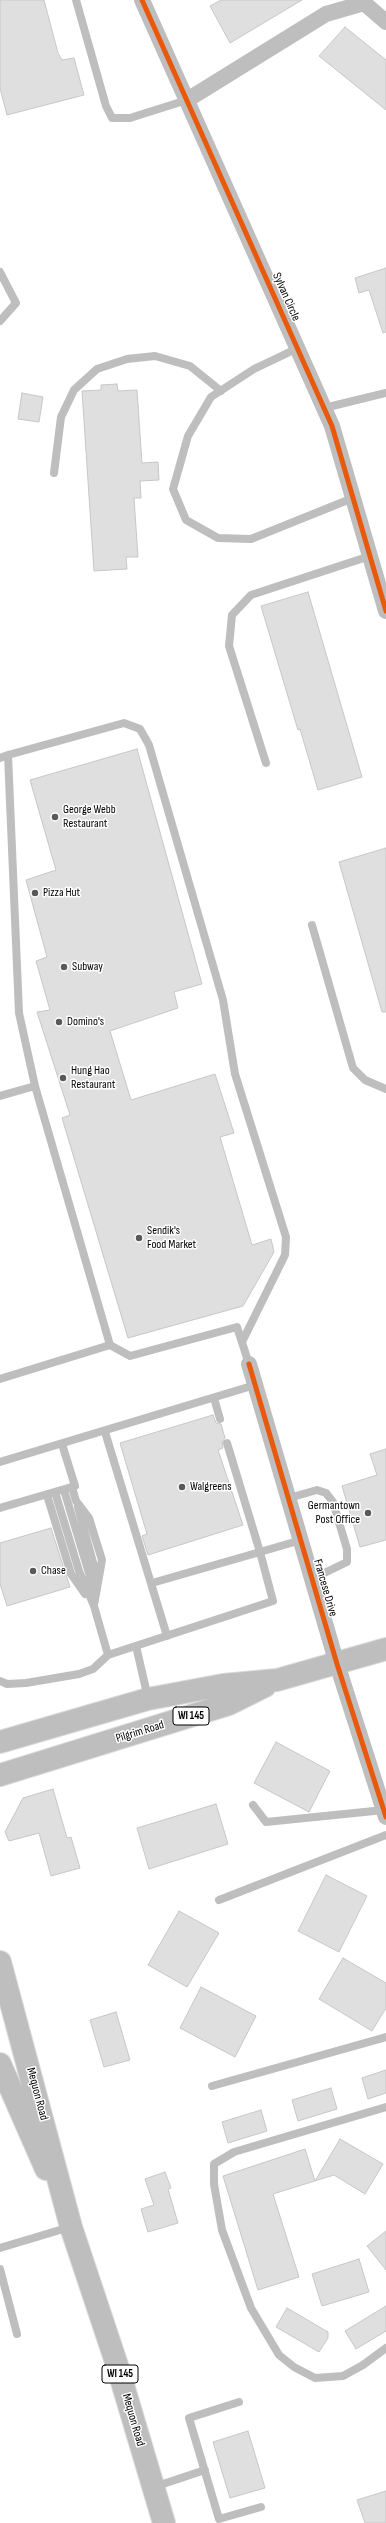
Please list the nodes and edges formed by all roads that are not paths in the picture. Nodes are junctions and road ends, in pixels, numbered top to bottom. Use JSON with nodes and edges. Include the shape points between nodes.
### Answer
{"nodes":[{"id":1,"x":76,"y":0,"type":"edge"},
{"id":2,"x":142,"y":0,"type":"edge"},
{"id":3,"x":363,"y":2,"type":"edge"},
{"id":4,"x":386,"y":22,"type":"edge"},
{"id":5,"x":187,"y":100,"type":"junction"},
{"id":6,"x":0,"y":272,"type":"edge"},
{"id":7,"x":0,"y":321,"type":"edge"},
{"id":8,"x":298,"y":348,"type":"junction"},
{"id":9,"x":221,"y":391,"type":"junction"},
{"id":10,"x":386,"y":393,"type":"edge"},
{"id":11,"x":324,"y":408,"type":"junction"},
{"id":12,"x":54,"y":473,"type":"dead end"},
{"id":13,"x":353,"y":498,"type":"junction"},
{"id":14,"x":370,"y":556,"type":"junction"},
{"id":15,"x":385,"y":602,"type":"edge"},
{"id":16,"x":4,"y":757,"type":"edge"},
{"id":17,"x":266,"y":763,"type":"dead end"},
{"id":18,"x":312,"y":925,"type":"dead end"},
{"id":19,"x":35,"y":1086,"type":"junction"},
{"id":20,"x":386,"y":1089,"type":"edge"},
{"id":21,"x":0,"y":1096,"type":"edge"},
{"id":22,"x":242,"y":1342,"type":"junction"},
{"id":23,"x":110,"y":1345,"type":"junction"},
{"id":24,"x":249,"y":1364,"type":"joint"},
{"id":25,"x":0,"y":1379,"type":"edge"},
{"id":26,"x":255,"y":1385,"type":"junction"},
{"id":27,"x":214,"y":1398,"type":"junction"},
{"id":28,"x":220,"y":1419,"type":"dead end"},
{"id":29,"x":105,"y":1432,"type":"junction"},
{"id":30,"x":227,"y":1443,"type":"dead end"},
{"id":31,"x":62,"y":1444,"type":"junction"},
{"id":32,"x":0,"y":1462,"type":"edge"},
{"id":33,"x":68,"y":1488,"type":"junction"},
{"id":34,"x":51,"y":1494,"type":"junction"},
{"id":35,"x":289,"y":1498,"type":"junction"},
{"id":36,"x":0,"y":1508,"type":"edge"},
{"id":37,"x":301,"y":1540,"type":"junction"},
{"id":38,"x":260,"y":1552,"type":"junction"},
{"id":39,"x":312,"y":1579,"type":"junction"},
{"id":40,"x":152,"y":1583,"type":"junction"},
{"id":41,"x":96,"y":1595,"type":"junction"},
{"id":42,"x":94,"y":1606,"type":"junction"},
{"id":43,"x":167,"y":1636,"type":"junction"},
{"id":44,"x":136,"y":1646,"type":"junction"},
{"id":45,"x":386,"y":1649,"type":"edge"},
{"id":46,"x":108,"y":1655,"type":"junction"},
{"id":47,"x":337,"y":1664,"type":"junction"},
{"id":48,"x":277,"y":1680,"type":"junction"},
{"id":49,"x":0,"y":1681,"type":"edge"},
{"id":50,"x":148,"y":1699,"type":"junction"},
{"id":51,"x":92,"y":1715,"type":"junction"},
{"id":52,"x":0,"y":1727,"type":"edge"},
{"id":53,"x":34,"y":1733,"type":"junction"},
{"id":54,"x":0,"y":1742,"type":"edge"},
{"id":55,"x":101,"y":1744,"type":"junction"},
{"id":56,"x":2,"y":1777,"type":"edge"},
{"id":57,"x":253,"y":1805,"type":"dead end"},
{"id":58,"x":385,"y":1814,"type":"edge"},
{"id":59,"x":386,"y":1835,"type":"edge"},
{"id":60,"x":219,"y":1900,"type":"dead end"},
{"id":61,"x":0,"y":1962,"type":"edge"},
{"id":62,"x":386,"y":2037,"type":"edge"},
{"id":63,"x":0,"y":2064,"type":"edge"},
{"id":64,"x":212,"y":2086,"type":"dead end"},
{"id":65,"x":4,"y":2087,"type":"edge"},
{"id":66,"x":386,"y":2107,"type":"edge"},
{"id":67,"x":71,"y":2227,"type":"junction"},
{"id":68,"x":0,"y":2248,"type":"edge"},
{"id":69,"x":0,"y":2269,"type":"edge"},
{"id":70,"x":17,"y":2334,"type":"dead end"},
{"id":71,"x":386,"y":2348,"type":"edge"},
{"id":72,"x":239,"y":2402,"type":"dead end"},
{"id":73,"x":204,"y":2470,"type":"junction"},
{"id":74,"x":153,"y":2487,"type":"junction"},
{"id":75,"x":261,"y":2507,"type":"dead end"},
{"id":76,"x":164,"y":2523,"type":"edge"}],
"edges":[{"from":1,"to":5,"type":"lane","via":[[106,106],[112,118],[130,118]]},
{"from":2,"to":5,"type":"street","name":"Sylvan Circle"},
{"from":3,"to":4,"type":"street"},
{"from":3,"to":5,"type":"street","via":[[326,14]]},
{"from":5,"to":8,"type":"street","name":"Sylvan Circle"},
{"from":6,"to":7,"type":"lane","via":[[16,303]]},
{"from":8,"to":9,"type":"lane","via":[[254,369]]},
{"from":8,"to":11,"type":"street","name":"Sylvan Circle"},
{"from":9,"to":12,"type":"lane","via":[[190,366],[155,356],[127,358],[97,369],[74,390],[61,417]]},
{"from":9,"to":13,"type":"lane","via":[[211,397],[188,436],[173,489],[186,520],[218,538],[251,539]]},
{"from":10,"to":11,"type":"lane"},
{"from":11,"to":13,"type":"street","name":"Sylvan Circle","via":[[332,426]]},
{"from":13,"to":14,"type":"street","name":"Sylvan Circle"},
{"from":14,"to":15,"type":"street","name":"Sylvan Circle"},
{"from":14,"to":17,"type":"lane","via":[[251,595],[232,615],[229,646]]},
{"from":16,"to":19,"type":"lane","via":[[19,1013]]},
{"from":16,"to":22,"type":"lane","via":[[120,724],[134,726],[145,736],[149,745],[223,1000],[236,1074],[286,1237],[285,1255]]},
{"from":18,"to":20,"type":"lane","via":[[353,1068],[366,1080]]},
{"from":19,"to":21,"type":"lane"},
{"from":19,"to":23,"type":"lane"},
{"from":22,"to":23,"type":"lane","via":[[237,1327],[130,1356]]},
{"from":22,"to":24,"type":"lane"},
{"from":23,"to":25,"type":"lane"},
{"from":24,"to":26,"type":"street","name":"Francese Drive"},
{"from":26,"to":27,"type":"lane"},
{"from":26,"to":35,"type":"street","name":"Francese Drive"},
{"from":27,"to":28,"type":"lane"},
{"from":27,"to":29,"type":"lane"},
{"from":29,"to":31,"type":"lane"},
{"from":29,"to":40,"type":"lane"},
{"from":30,"to":38,"type":"lane"},
{"from":31,"to":32,"type":"lane"},
{"from":31,"to":33,"type":"lane","via":[[75,1486]]},
{"from":33,"to":34,"type":"lane"},
{"from":33,"to":41,"type":"lane"},
{"from":33,"to":41,"type":"lane","via":[[89,1518],[102,1560]]},
{"from":34,"to":36,"type":"lane"},
{"from":34,"to":42,"type":"lane","via":[[71,1574]]},
{"from":35,"to":37,"type":"street","name":"Francese Drive"},
{"from":35,"to":39,"type":"lane","via":[[317,1490],[326,1492],[333,1502],[347,1548],[347,1562]]},
{"from":37,"to":38,"type":"lane"},
{"from":37,"to":39,"type":"street","name":"Francese Drive"},
{"from":38,"to":40,"type":"lane"},
{"from":38,"to":43,"type":"lane","via":[[273,1601]]},
{"from":39,"to":47,"type":"street","name":"Francese Drive"},
{"from":40,"to":43,"type":"lane"},
{"from":41,"to":42,"type":"lane"},
{"from":42,"to":46,"type":"lane"},
{"from":43,"to":44,"type":"lane"},
{"from":44,"to":46,"type":"lane"},
{"from":44,"to":50,"type":"lane"},
{"from":45,"to":47,"type":"main road","name":"Pilgrim Road","number":"WI 145"},
{"from":46,"to":49,"type":"lane","via":[[93,1669],[79,1674],[26,1683],[7,1684]]},
{"from":47,"to":48,"type":"main road","name":"Pilgrim Road","number":"WI 145"},
{"from":47,"to":58,"type":"street","name":"Francese Drive"},
{"from":48,"to":50,"type":"main road","name":"Pilgrim Road","number":"WI 145","via":[[223,1685]]},
{"from":48,"to":55,"type":"main road","name":"Pilgrim Road","number":"WI 145","via":[[230,1704]]},
{"from":50,"to":51,"type":"main road","name":"Pilgrim Road","number":"WI 145"},
{"from":51,"to":53,"type":"main road","name":"Pilgrim Road","number":"WI 145"},
{"from":51,"to":55,"type":"main road"},
{"from":52,"to":53,"type":"main road"},
{"from":53,"to":54,"type":"main road","name":"Pilgrim Road","number":"WI 145"},
{"from":55,"to":56,"type":"main road","name":"Pilgrim Road","number":"WI 145"},
{"from":57,"to":58,"type":"lane","via":[[266,1822]]},
{"from":59,"to":60,"type":"lane"},
{"from":61,"to":67,"type":"main road","name":"Mequon Road","number":"WI 145"},
{"from":62,"to":64,"type":"lane"},
{"from":63,"to":65,"type":"main road","name":"Mequon Road","number":"WI 145"},
{"from":65,"to":67,"type":"main road","name":"Mequon Road","number":"WI 145"},
{"from":66,"to":71,"type":"lane","via":[[234,2152],[214,2164],[214,2184],[222,2230],[252,2308],[279,2355],[294,2367],[316,2378],[344,2376]]},
{"from":67,"to":68,"type":"lane"},
{"from":67,"to":74,"type":"main road","name":"Mequon Road","number":"WI 145","via":[[117,2365]]},
{"from":69,"to":70,"type":"lane"},
{"from":72,"to":73,"type":"lane","via":[[189,2418]]},
{"from":73,"to":74,"type":"lane"},
{"from":73,"to":75,"type":"lane","via":[[219,2519]]},
{"from":74,"to":76,"type":"main road","name":"Mequon Road","number":"WI 145"}]}
